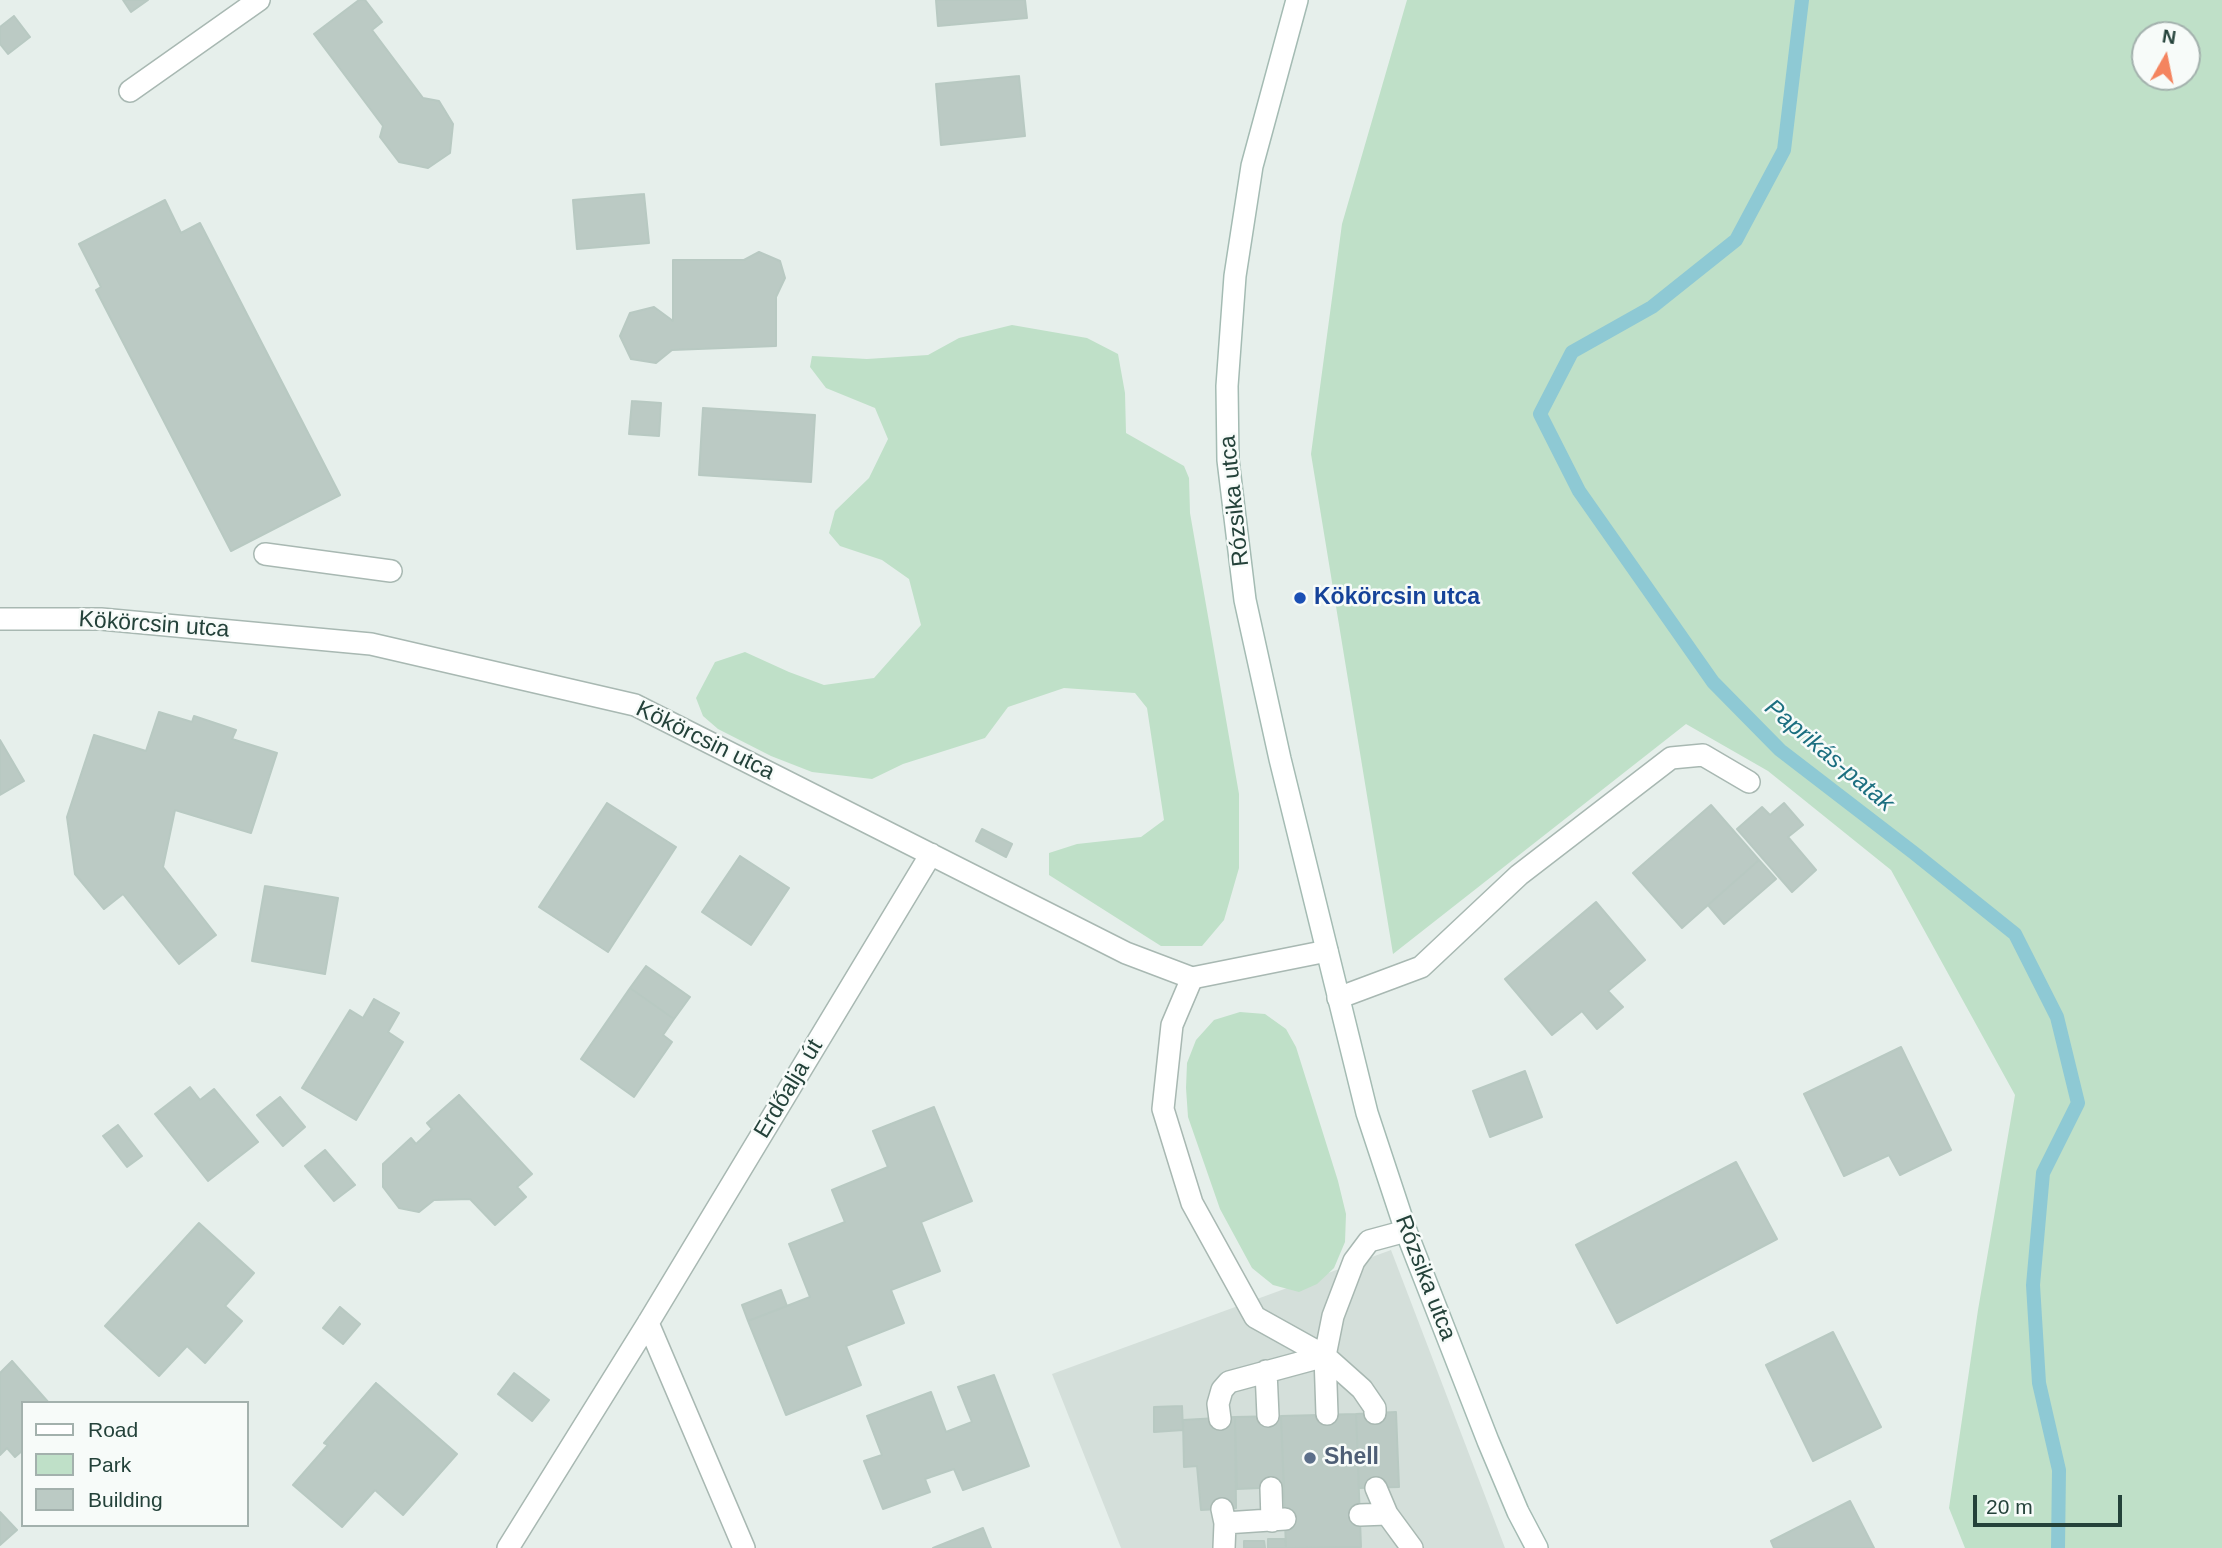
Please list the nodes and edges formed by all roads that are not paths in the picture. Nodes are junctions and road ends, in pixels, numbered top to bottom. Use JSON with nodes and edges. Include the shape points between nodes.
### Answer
{"nodes":[{"id":1,"x":259,"y":0,"type":"edge"},
{"id":2,"x":1297,"y":0,"type":"edge"},
{"id":3,"x":130,"y":91,"type":"dead end"},
{"id":4,"x":265,"y":554,"type":"dead end"},
{"id":5,"x":391,"y":571,"type":"dead end"},
{"id":6,"x":0,"y":619,"type":"edge"},
{"id":7,"x":1749,"y":782,"type":"dead end"},
{"id":8,"x":931,"y":854,"type":"junction"},
{"id":9,"x":1327,"y":951,"type":"junction"},
{"id":10,"x":1192,"y":978,"type":"junction"},
{"id":11,"x":1338,"y":998,"type":"junction"},
{"id":12,"x":1406,"y":1231,"type":"junction"},
{"id":13,"x":648,"y":1323,"type":"junction"},
{"id":14,"x":1325,"y":1356,"type":"junction"},
{"id":15,"x":1266,"y":1371,"type":"junction"},
{"id":16,"x":1375,"y":1413,"type":"dead end"},
{"id":17,"x":1327,"y":1414,"type":"dead end"},
{"id":18,"x":1268,"y":1416,"type":"dead end"},
{"id":19,"x":1220,"y":1419,"type":"dead end"},
{"id":20,"x":1270,"y":1488,"type":"dead end"},
{"id":21,"x":1376,"y":1488,"type":"dead end"},
{"id":22,"x":1387,"y":1514,"type":"junction"},
{"id":23,"x":1360,"y":1515,"type":"dead end"},
{"id":24,"x":508,"y":1548,"type":"edge"},
{"id":25,"x":744,"y":1548,"type":"edge"},
{"id":26,"x":1224,"y":1548,"type":"edge"},
{"id":27,"x":1412,"y":1548,"type":"edge"},
{"id":28,"x":1537,"y":1548,"type":"edge"}],
"edges":[{"from":1,"to":3,"type":"street"},
{"from":2,"to":9,"type":"street","name":"Rózsika utca","via":[[1252,166],[1243,221],[1227,386],[1228,460],[1245,600]]},
{"from":4,"to":5,"type":"street"},
{"from":6,"to":8,"type":"street","name":"Kökörcsin utca","via":[[102,619],[371,644],[635,705]]},
{"from":7,"to":11,"type":"street","via":[[1703,755],[1671,758],[1519,875],[1421,967]]},
{"from":8,"to":10,"type":"street","name":"Kökörcsin utca","via":[[1126,953]]},
{"from":8,"to":13,"type":"street","name":"Erdőalja út"},
{"from":9,"to":10,"type":"street"},
{"from":9,"to":11,"type":"street","name":"Rózsika utca"},
{"from":10,"to":14,"type":"street","via":[[1172,1025],[1163,1109],[1192,1203],[1255,1317]]},
{"from":11,"to":12,"type":"street","name":"Rózsika utca","via":[[1367,1113]]},
{"from":12,"to":14,"type":"street","via":[[1369,1241],[1354,1261],[1333,1316]]},
{"from":12,"to":28,"type":"street","name":"Rózsika utca","via":[[1488,1441]]},
{"from":13,"to":24,"type":"street","name":"Erdőalja út"},
{"from":13,"to":25,"type":"street"},
{"from":14,"to":15,"type":"street"},
{"from":14,"to":16,"type":"street","via":[[1362,1389]]},
{"from":14,"to":17,"type":"street"},
{"from":15,"to":18,"type":"street"},
{"from":15,"to":19,"type":"street","via":[[1229,1382],[1218,1404]]},
{"from":20,"to":26,"type":"street","via":[[1278,1520],[1224,1516]]},
{"from":21,"to":22,"type":"street"},
{"from":22,"to":23,"type":"street"},
{"from":22,"to":27,"type":"street"}]}
